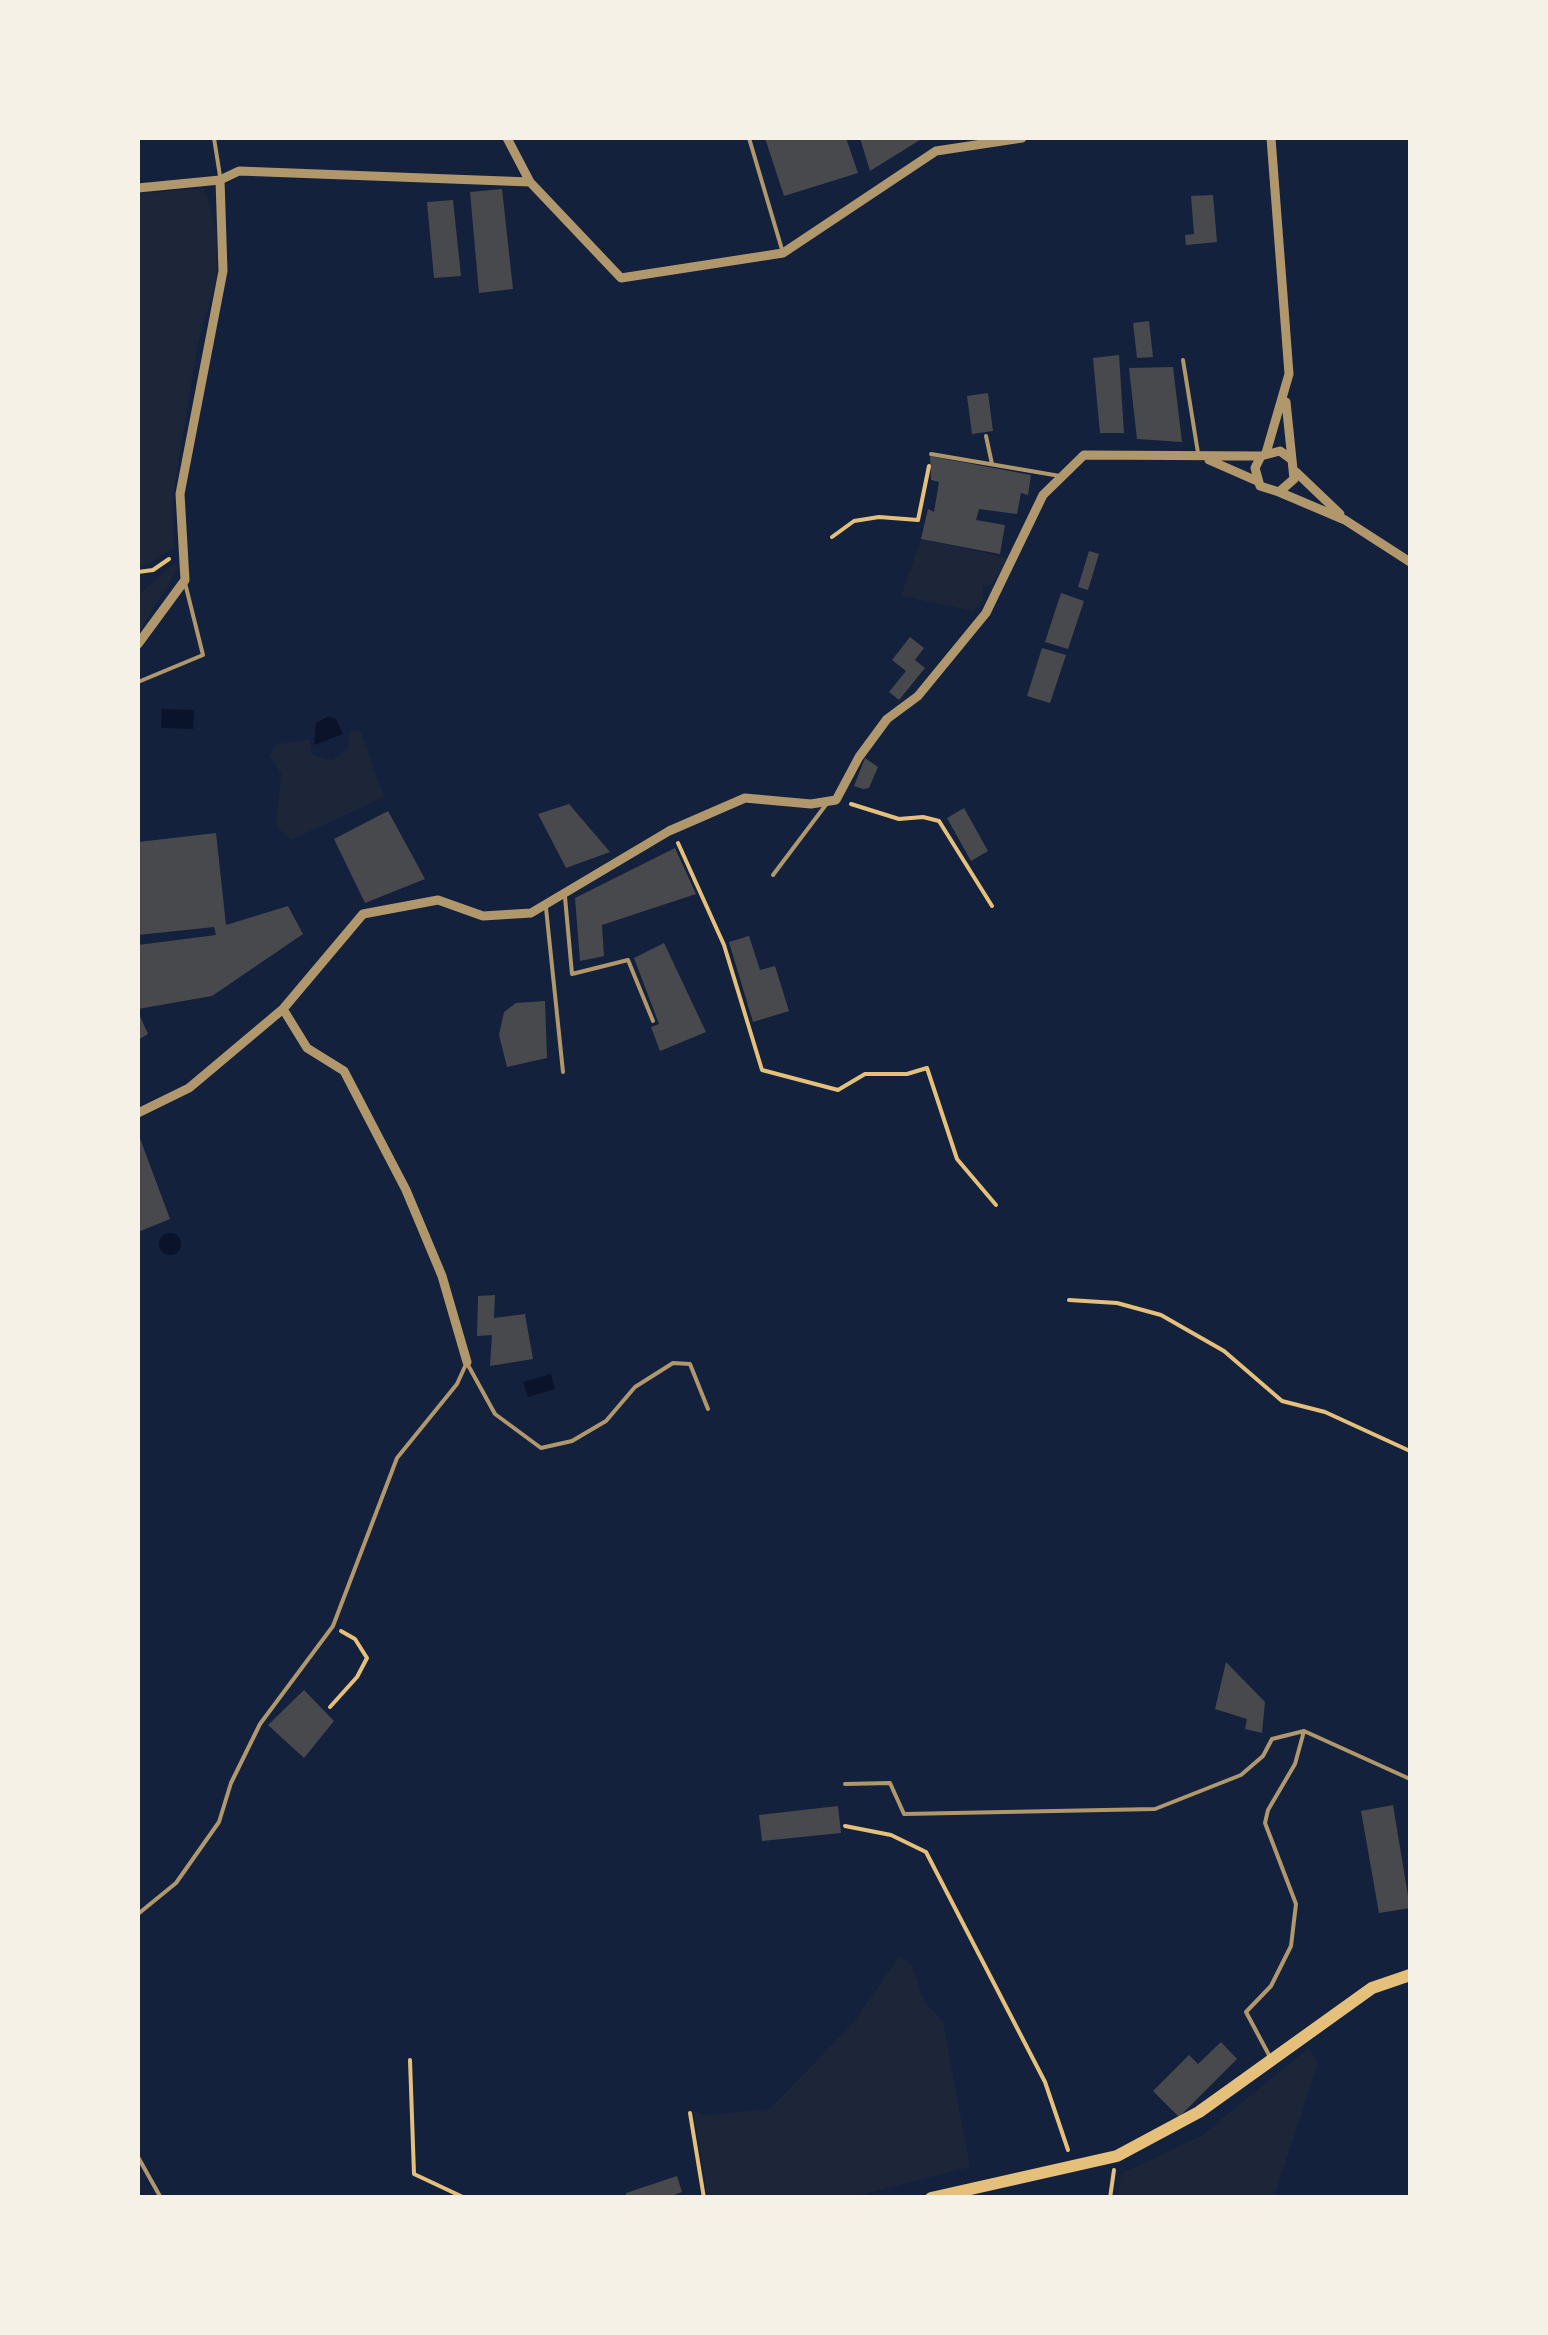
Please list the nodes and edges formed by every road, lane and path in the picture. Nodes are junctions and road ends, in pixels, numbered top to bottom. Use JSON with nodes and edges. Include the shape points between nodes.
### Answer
{"nodes":[{"id":1,"x":214,"y":138,"type":"edge"},
{"id":2,"x":507,"y":138,"type":"edge"},
{"id":3,"x":749,"y":138,"type":"edge"},
{"id":4,"x":1022,"y":138,"type":"edge"},
{"id":5,"x":1271,"y":138,"type":"edge"},
{"id":6,"x":966,"y":140,"type":"edge"},
{"id":7,"x":220,"y":180,"type":"junction"},
{"id":8,"x":530,"y":182,"type":"junction"},
{"id":9,"x":138,"y":188,"type":"edge"},
{"id":10,"x":783,"y":253,"type":"junction"},
{"id":11,"x":1183,"y":360,"type":"dead end"},
{"id":12,"x":1286,"y":395,"type":"junction"},
{"id":13,"x":986,"y":436,"type":"dead end"},
{"id":14,"x":931,"y":454,"type":"dead end"},
{"id":15,"x":1264,"y":455,"type":"junction"},
{"id":16,"x":1202,"y":458,"type":"junction"},
{"id":17,"x":1291,"y":459,"type":"junction"},
{"id":18,"x":992,"y":464,"type":"junction"},
{"id":19,"x":928,"y":466,"type":"dead end"},
{"id":20,"x":1296,"y":472,"type":"junction"},
{"id":21,"x":1062,"y":476,"type":"junction"},
{"id":22,"x":1257,"y":480,"type":"junction"},
{"id":23,"x":1279,"y":492,"type":"junction"},
{"id":24,"x":1345,"y":520,"type":"junction"},
{"id":25,"x":832,"y":537,"type":"dead end"},
{"id":26,"x":184,"y":549,"type":"junction"},
{"id":27,"x":1410,"y":562,"type":"edge"},
{"id":28,"x":138,"y":572,"type":"edge"},
{"id":29,"x":185,"y":580,"type":"junction"},
{"id":30,"x":138,"y":644,"type":"edge"},
{"id":31,"x":138,"y":682,"type":"edge"},
{"id":32,"x":833,"y":799,"type":"junction"},
{"id":33,"x":669,"y":831,"type":"junction"},
{"id":34,"x":773,"y":875,"type":"dead end"},
{"id":35,"x":565,"y":892,"type":"junction"},
{"id":36,"x":545,"y":904,"type":"junction"},
{"id":37,"x":992,"y":906,"type":"dead end"},
{"id":38,"x":283,"y":1009,"type":"junction"},
{"id":39,"x":653,"y":1020,"type":"dead end"},
{"id":40,"x":563,"y":1072,"type":"dead end"},
{"id":41,"x":138,"y":1114,"type":"edge"},
{"id":42,"x":996,"y":1205,"type":"dead end"},
{"id":43,"x":1069,"y":1300,"type":"dead end"},
{"id":44,"x":467,"y":1362,"type":"junction"},
{"id":45,"x":708,"y":1408,"type":"dead end"},
{"id":46,"x":1410,"y":1451,"type":"edge"},
{"id":47,"x":333,"y":1626,"type":"junction"},
{"id":48,"x":330,"y":1707,"type":"dead end"},
{"id":49,"x":1304,"y":1731,"type":"junction"},
{"id":50,"x":1410,"y":1779,"type":"edge"},
{"id":51,"x":845,"y":1784,"type":"dead end"},
{"id":52,"x":845,"y":1826,"type":"dead end"},
{"id":53,"x":138,"y":1914,"type":"edge"},
{"id":54,"x":1410,"y":1975,"type":"edge"},
{"id":55,"x":410,"y":2060,"type":"dead end"},
{"id":56,"x":1271,"y":2060,"type":"junction"},
{"id":57,"x":690,"y":2113,"type":"dead end"},
{"id":58,"x":138,"y":2156,"type":"edge"},
{"id":59,"x":1116,"y":2156,"type":"junction"},
{"id":60,"x":1073,"y":2164,"type":"junction"},
{"id":61,"x":161,"y":2198,"type":"edge"},
{"id":62,"x":465,"y":2198,"type":"edge"},
{"id":63,"x":704,"y":2198,"type":"edge"},
{"id":64,"x":931,"y":2198,"type":"edge"},
{"id":65,"x":1110,"y":2198,"type":"edge"}],
"edges":[{"from":1,"to":7,"type":"lane"},
{"from":2,"to":8,"type":"street"},
{"from":3,"to":10,"type":"lane"},
{"from":4,"to":6,"type":"street"},
{"from":5,"to":12,"type":"street"},
{"from":6,"to":10,"type":"street","via":[[936,151]]},
{"from":7,"to":8,"type":"street","via":[[239,171]]},
{"from":7,"to":9,"type":"street"},
{"from":7,"to":26,"type":"street","via":[[222,272],[180,494]]},
{"from":8,"to":10,"type":"street","via":[[621,278]]},
{"from":11,"to":16,"type":"lane"},
{"from":12,"to":15,"type":"street"},
{"from":12,"to":17,"type":"street"},
{"from":13,"to":18,"type":"lane"},
{"from":14,"to":18,"type":"lane"},
{"from":15,"to":16,"type":"street"},
{"from":15,"to":17,"type":"street","via":[[1280,451]]},
{"from":15,"to":22,"type":"street","via":[[1255,468]]},
{"from":16,"to":21,"type":"street","via":[[1084,456]]},
{"from":16,"to":22,"type":"street"},
{"from":17,"to":20,"type":"street"},
{"from":18,"to":21,"type":"lane"},
{"from":19,"to":25,"type":"path","via":[[918,520],[854,521]]},
{"from":20,"to":23,"type":"street"},
{"from":20,"to":24,"type":"street"},
{"from":21,"to":32,"type":"street","via":[[1043,495],[986,613],[918,696],[887,719]]},
{"from":22,"to":23,"type":"street"},
{"from":23,"to":24,"type":"street"},
{"from":24,"to":27,"type":"street"},
{"from":26,"to":28,"type":"path","via":[[154,570]]},
{"from":26,"to":29,"type":"street"},
{"from":29,"to":30,"type":"street"},
{"from":29,"to":31,"type":"lane","via":[[203,655]]},
{"from":32,"to":33,"type":"street","via":[[811,804],[746,798]]},
{"from":32,"to":34,"type":"lane"},
{"from":32,"to":37,"type":"path","via":[[899,819],[939,822]]},
{"from":33,"to":35,"type":"street"},
{"from":33,"to":42,"type":"path","via":[[724,945],[762,1070],[838,1090],[864,1074],[927,1068],[958,1159]]},
{"from":35,"to":36,"type":"street"},
{"from":35,"to":39,"type":"lane","via":[[572,974],[628,960]]},
{"from":36,"to":38,"type":"street","via":[[531,912],[483,916],[438,900],[363,914]]},
{"from":36,"to":40,"type":"lane"},
{"from":38,"to":41,"type":"street","via":[[189,1088]]},
{"from":38,"to":44,"type":"street","via":[[306,1048],[344,1071],[413,1207]]},
{"from":43,"to":46,"type":"path","via":[[1161,1315],[1224,1351],[1282,1402],[1325,1412]]},
{"from":44,"to":45,"type":"lane","via":[[495,1414],[541,1448],[572,1441],[606,1421],[635,1387],[673,1363],[690,1364]]},
{"from":44,"to":47,"type":"lane","via":[[397,1458]]},
{"from":47,"to":48,"type":"path","via":[[355,1639],[366,1658]]},
{"from":47,"to":53,"type":"lane","via":[[260,1724],[219,1822],[176,1883]]},
{"from":49,"to":50,"type":"lane"},
{"from":49,"to":51,"type":"lane","via":[[1272,1738],[1241,1775],[1155,1809],[904,1814],[890,1783]]},
{"from":49,"to":56,"type":"lane","via":[[1296,1764],[1265,1823],[1296,1904],[1291,1946],[1271,1986],[1246,2012]]},
{"from":52,"to":60,"type":"path","via":[[891,1835],[926,1852],[1045,2082]]},
{"from":54,"to":56,"type":"main road","via":[[1372,1988]]},
{"from":55,"to":62,"type":"path","via":[[414,2174]]},
{"from":56,"to":59,"type":"main road","via":[[1199,2112]]},
{"from":57,"to":63,"type":"path"},
{"from":58,"to":61,"type":"lane"},
{"from":59,"to":60,"type":"main road"},
{"from":59,"to":65,"type":"path"},
{"from":60,"to":64,"type":"main road"}]}
